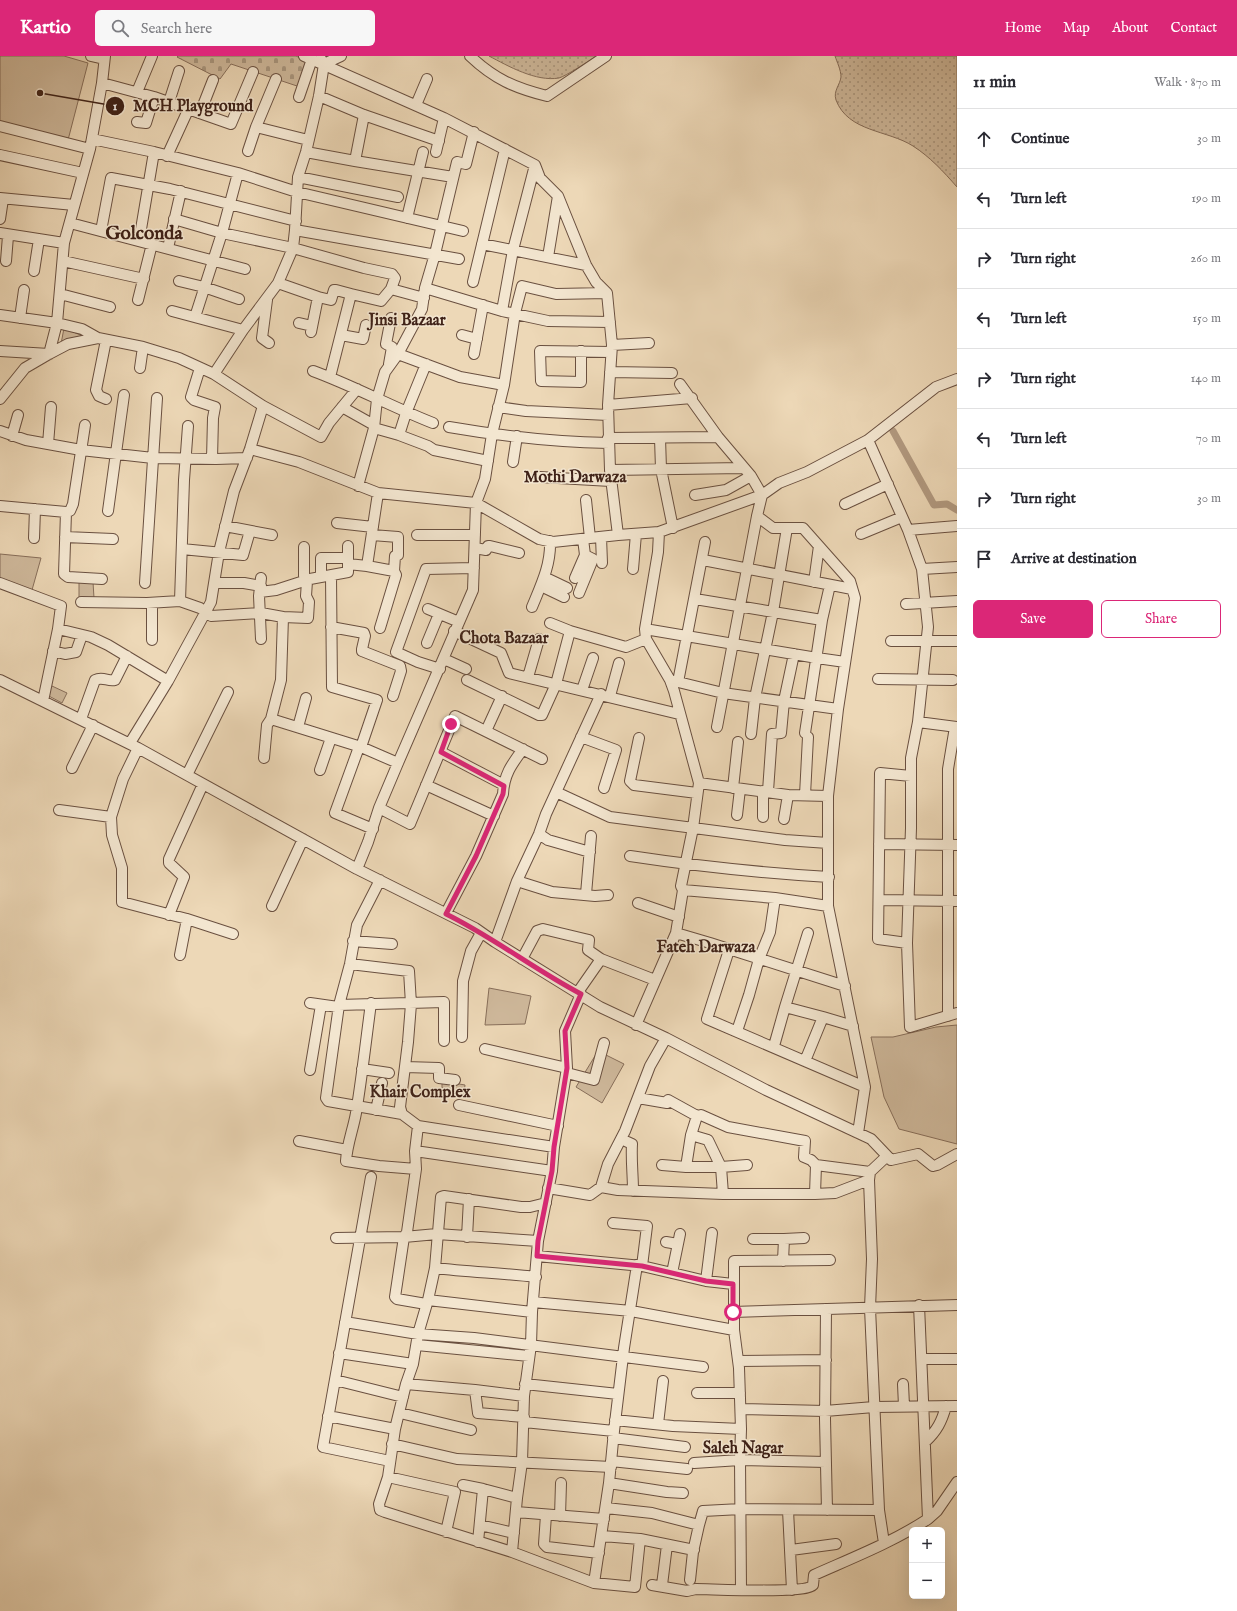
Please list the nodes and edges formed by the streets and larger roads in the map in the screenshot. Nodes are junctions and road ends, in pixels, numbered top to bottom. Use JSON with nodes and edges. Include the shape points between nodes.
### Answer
{"nodes":[{"id":1,"x":91,"y":56,"type":"edge"},
{"id":2,"x":152,"y":56,"type":"edge"},
{"id":3,"x":341,"y":56,"type":"edge"},
{"id":4,"x":470,"y":56,"type":"edge"},
{"id":5,"x":606,"y":56,"type":"edge"},
{"id":6,"x":104,"y":58,"type":"edge"},
{"id":7,"x":315,"y":59,"type":"edge"},
{"id":8,"x":179,"y":71,"type":"dead end"},
{"id":9,"x":253,"y":72,"type":"dead end"},
{"id":10,"x":276,"y":79,"type":"dead end"},
{"id":11,"x":427,"y":79,"type":"dead end"},
{"id":12,"x":213,"y":80,"type":"dead end"},
{"id":13,"x":102,"y":83,"type":"junction"},
{"id":14,"x":137,"y":92,"type":"junction"},
{"id":15,"x":319,"y":96,"type":"junction"},
{"id":16,"x":154,"y":97,"type":"junction"},
{"id":17,"x":298,"y":97,"type":"dead end"},
{"id":18,"x":169,"y":102,"type":"junction"},
{"id":19,"x":416,"y":105,"type":"junction"},
{"id":20,"x":188,"y":108,"type":"junction"},
{"id":21,"x":200,"y":113,"type":"junction"},
{"id":22,"x":364,"y":115,"type":"junction"},
{"id":23,"x":444,"y":118,"type":"junction"},
{"id":24,"x":137,"y":122,"type":"dead end"},
{"id":25,"x":0,"y":126,"type":"edge"},
{"id":26,"x":256,"y":127,"type":"junction"},
{"id":27,"x":474,"y":132,"type":"junction"},
{"id":28,"x":308,"y":140,"type":"junction"},
{"id":29,"x":439,"y":141,"type":"junction"},
{"id":30,"x":91,"y":144,"type":"junction"},
{"id":31,"x":505,"y":149,"type":"junction"},
{"id":32,"x":248,"y":151,"type":"dead end"},
{"id":33,"x":154,"y":152,"type":"junction"},
{"id":34,"x":306,"y":152,"type":"junction"},
{"id":35,"x":423,"y":152,"type":"dead end"},
{"id":36,"x":436,"y":152,"type":"dead end"},
{"id":37,"x":0,"y":155,"type":"edge"},
{"id":38,"x":168,"y":156,"type":"junction"},
{"id":39,"x":355,"y":161,"type":"junction"},
{"id":40,"x":535,"y":165,"type":"junction"},
{"id":41,"x":419,"y":172,"type":"junction"},
{"id":42,"x":83,"y":173,"type":"junction"},
{"id":43,"x":238,"y":173,"type":"junction"},
{"id":44,"x":298,"y":177,"type":"junction"},
{"id":45,"x":453,"y":177,"type":"junction"},
{"id":46,"x":148,"y":186,"type":"junction"},
{"id":47,"x":181,"y":192,"type":"junction"},
{"id":48,"x":297,"y":192,"type":"junction"},
{"id":49,"x":558,"y":196,"type":"junction"},
{"id":50,"x":398,"y":197,"type":"dead end"},
{"id":51,"x":1,"y":199,"type":"edge"},
{"id":52,"x":230,"y":203,"type":"junction"},
{"id":53,"x":74,"y":205,"type":"junction"},
{"id":54,"x":407,"y":218,"type":"junction"},
{"id":55,"x":0,"y":219,"type":"edge"},
{"id":56,"x":174,"y":219,"type":"junction"},
{"id":57,"x":70,"y":223,"type":"junction"},
{"id":58,"x":295,"y":225,"type":"junction"},
{"id":59,"x":441,"y":226,"type":"junction"},
{"id":60,"x":101,"y":231,"type":"junction"},
{"id":61,"x":464,"y":231,"type":"dead end"},
{"id":62,"x":222,"y":232,"type":"junction"},
{"id":63,"x":4,"y":234,"type":"edge"},
{"id":64,"x":38,"y":239,"type":"junction"},
{"id":65,"x":139,"y":241,"type":"junction"},
{"id":66,"x":64,"y":243,"type":"junction"},
{"id":67,"x":152,"y":244,"type":"junction"},
{"id":68,"x":482,"y":244,"type":"junction"},
{"id":69,"x":168,"y":248,"type":"junction"},
{"id":70,"x":293,"y":248,"type":"junction"},
{"id":71,"x":513,"y":250,"type":"junction"},
{"id":72,"x":436,"y":254,"type":"junction"},
{"id":73,"x":548,"y":257,"type":"junction"},
{"id":74,"x":458,"y":259,"type":"dead end"},
{"id":75,"x":212,"y":260,"type":"junction"},
{"id":76,"x":6,"y":261,"type":"dead end"},
{"id":77,"x":63,"y":261,"type":"junction"},
{"id":78,"x":586,"y":265,"type":"junction"},
{"id":79,"x":245,"y":269,"type":"dead end"},
{"id":80,"x":34,"y":271,"type":"dead end"},
{"id":81,"x":144,"y":279,"type":"junction"},
{"id":82,"x":179,"y":281,"type":"dead end"},
{"id":83,"x":473,"y":282,"type":"dead end"},
{"id":84,"x":278,"y":283,"type":"junction"},
{"id":85,"x":204,"y":287,"type":"junction"},
{"id":86,"x":391,"y":289,"type":"junction"},
{"id":87,"x":24,"y":290,"type":"dead end"},
{"id":88,"x":425,"y":293,"type":"junction"},
{"id":89,"x":608,"y":293,"type":"junction"},
{"id":90,"x":60,"y":294,"type":"junction"},
{"id":91,"x":351,"y":294,"type":"junction"},
{"id":92,"x":318,"y":297,"type":"junction"},
{"id":93,"x":267,"y":298,"type":"junction"},
{"id":94,"x":239,"y":299,"type":"dead end"},
{"id":95,"x":138,"y":300,"type":"dead end"},
{"id":96,"x":483,"y":305,"type":"junction"},
{"id":97,"x":110,"y":307,"type":"dead end"},
{"id":98,"x":172,"y":311,"type":"dead end"},
{"id":99,"x":502,"y":311,"type":"junction"},
{"id":100,"x":515,"y":313,"type":"junction"},
{"id":101,"x":0,"y":315,"type":"edge"},
{"id":102,"x":195,"y":317,"type":"junction"},
{"id":103,"x":20,"y":318,"type":"junction"},
{"id":104,"x":391,"y":318,"type":"dead end"},
{"id":105,"x":610,"y":322,"type":"junction"},
{"id":106,"x":57,"y":323,"type":"junction"},
{"id":107,"x":299,"y":323,"type":"dead end"},
{"id":108,"x":366,"y":325,"type":"dead end"},
{"id":109,"x":243,"y":330,"type":"junction"},
{"id":110,"x":341,"y":335,"type":"junction"},
{"id":111,"x":462,"y":335,"type":"dead end"},
{"id":112,"x":102,"y":339,"type":"junction"},
{"id":113,"x":477,"y":339,"type":"junction"},
{"id":114,"x":269,"y":343,"type":"dead end"},
{"id":115,"x":649,"y":343,"type":"dead end"},
{"id":116,"x":143,"y":347,"type":"junction"},
{"id":117,"x":611,"y":349,"type":"junction"},
{"id":118,"x":0,"y":351,"type":"edge"},
{"id":119,"x":581,"y":351,"type":"junction"},
{"id":120,"x":49,"y":354,"type":"junction"},
{"id":121,"x":398,"y":354,"type":"junction"},
{"id":122,"x":474,"y":354,"type":"dead end"},
{"id":123,"x":426,"y":364,"type":"junction"},
{"id":124,"x":389,"y":366,"type":"junction"},
{"id":125,"x":140,"y":368,"type":"dead end"},
{"id":126,"x":200,"y":368,"type":"junction"},
{"id":127,"x":313,"y":371,"type":"dead end"},
{"id":128,"x":610,"y":372,"type":"junction"},
{"id":129,"x":672,"y":373,"type":"dead end"},
{"id":130,"x":214,"y":374,"type":"junction"},
{"id":131,"x":330,"y":377,"type":"junction"},
{"id":132,"x":957,"y":379,"type":"edge"},
{"id":133,"x":680,"y":384,"type":"dead end"},
{"id":134,"x":504,"y":385,"type":"junction"},
{"id":135,"x":357,"y":389,"type":"junction"},
{"id":136,"x":124,"y":395,"type":"dead end"},
{"id":137,"x":158,"y":398,"type":"dead end"},
{"id":138,"x":692,"y":398,"type":"junction"},
{"id":139,"x":0,"y":399,"type":"edge"},
{"id":140,"x":106,"y":399,"type":"dead end"},
{"id":141,"x":378,"y":400,"type":"junction"},
{"id":142,"x":263,"y":406,"type":"junction"},
{"id":143,"x":51,"y":407,"type":"dead end"},
{"id":144,"x":342,"y":407,"type":"junction"},
{"id":145,"x":498,"y":407,"type":"junction"},
{"id":146,"x":608,"y":410,"type":"junction"},
{"id":147,"x":406,"y":413,"type":"junction"},
{"id":148,"x":18,"y":414,"type":"dead end"},
{"id":149,"x":433,"y":423,"type":"dead end"},
{"id":150,"x":85,"y":425,"type":"dead end"},
{"id":151,"x":188,"y":426,"type":"dead end"},
{"id":152,"x":374,"y":426,"type":"junction"},
{"id":153,"x":449,"y":427,"type":"dead end"},
{"id":154,"x":0,"y":431,"type":"edge"},
{"id":155,"x":492,"y":434,"type":"junction"},
{"id":156,"x":400,"y":435,"type":"junction"},
{"id":157,"x":12,"y":436,"type":"junction"},
{"id":158,"x":517,"y":436,"type":"junction"},
{"id":159,"x":660,"y":438,"type":"junction"},
{"id":160,"x":718,"y":438,"type":"junction"},
{"id":161,"x":868,"y":440,"type":"junction"},
{"id":162,"x":608,"y":441,"type":"junction"},
{"id":163,"x":48,"y":444,"type":"junction"},
{"id":164,"x":81,"y":450,"type":"junction"},
{"id":165,"x":116,"y":454,"type":"junction"},
{"id":166,"x":248,"y":454,"type":"junction"},
{"id":167,"x":153,"y":458,"type":"junction"},
{"id":168,"x":186,"y":458,"type":"junction"},
{"id":169,"x":212,"y":459,"type":"junction"},
{"id":170,"x":488,"y":461,"type":"junction"},
{"id":171,"x":513,"y":462,"type":"dead end"},
{"id":172,"x":744,"y":468,"type":"junction"},
{"id":173,"x":661,"y":469,"type":"junction"},
{"id":174,"x":610,"y":470,"type":"junction"},
{"id":175,"x":751,"y":476,"type":"junction"},
{"id":176,"x":540,"y":477,"type":"dead end"},
{"id":177,"x":611,"y":481,"type":"junction"},
{"id":178,"x":888,"y":484,"type":"junction"},
{"id":179,"x":358,"y":486,"type":"junction"},
{"id":180,"x":378,"y":493,"type":"junction"},
{"id":181,"x":762,"y":495,"type":"junction"},
{"id":182,"x":695,"y":496,"type":"dead end"},
{"id":183,"x":586,"y":500,"type":"dead end"},
{"id":184,"x":476,"y":503,"type":"junction"},
{"id":185,"x":845,"y":504,"type":"dead end"},
{"id":186,"x":0,"y":506,"type":"edge"},
{"id":187,"x":35,"y":509,"type":"junction"},
{"id":188,"x":108,"y":511,"type":"dead end"},
{"id":189,"x":66,"y":512,"type":"junction"},
{"id":190,"x":757,"y":516,"type":"junction"},
{"id":191,"x":902,"y":517,"type":"junction"},
{"id":192,"x":337,"y":522,"type":"dead end"},
{"id":193,"x":225,"y":526,"type":"junction"},
{"id":194,"x":957,"y":526,"type":"edge"},
{"id":195,"x":673,"y":528,"type":"junction"},
{"id":196,"x":787,"y":528,"type":"junction"},
{"id":197,"x":908,"y":530,"type":"junction"},
{"id":198,"x":250,"y":531,"type":"junction"},
{"id":199,"x":373,"y":531,"type":"junction"},
{"id":200,"x":659,"y":532,"type":"junction"},
{"id":201,"x":636,"y":534,"type":"junction"},
{"id":202,"x":861,"y":534,"type":"dead end"},
{"id":203,"x":272,"y":535,"type":"dead end"},
{"id":204,"x":417,"y":535,"type":"dead end"},
{"id":205,"x":475,"y":535,"type":"junction"},
{"id":206,"x":618,"y":535,"type":"junction"},
{"id":207,"x":65,"y":537,"type":"junction"},
{"id":208,"x":34,"y":538,"type":"dead end"},
{"id":209,"x":591,"y":538,"type":"junction"},
{"id":210,"x":113,"y":539,"type":"dead end"},
{"id":211,"x":550,"y":541,"type":"junction"},
{"id":212,"x":705,"y":542,"type":"dead end"},
{"id":213,"x":348,"y":546,"type":"dead end"},
{"id":214,"x":819,"y":546,"type":"junction"},
{"id":215,"x":304,"y":547,"type":"dead end"},
{"id":216,"x":475,"y":548,"type":"junction"},
{"id":217,"x":182,"y":549,"type":"junction"},
{"id":218,"x":219,"y":552,"type":"junction"},
{"id":219,"x":519,"y":553,"type":"dead end"},
{"id":220,"x":585,"y":555,"type":"junction"},
{"id":221,"x":334,"y":558,"type":"junction"},
{"id":222,"x":703,"y":560,"type":"junction"},
{"id":223,"x":348,"y":561,"type":"junction"},
{"id":224,"x":602,"y":563,"type":"dead end"},
{"id":225,"x":367,"y":566,"type":"junction"},
{"id":226,"x":957,"y":567,"type":"edge"},
{"id":227,"x":474,"y":568,"type":"junction"},
{"id":228,"x":633,"y":569,"type":"dead end"},
{"id":229,"x":747,"y":569,"type":"junction"},
{"id":230,"x":922,"y":569,"type":"junction"},
{"id":231,"x":394,"y":571,"type":"junction"},
{"id":232,"x":780,"y":575,"type":"junction"},
{"id":233,"x":329,"y":576,"type":"junction"},
{"id":234,"x":102,"y":578,"type":"dead end"},
{"id":235,"x":575,"y":578,"type":"dead end"},
{"id":236,"x":307,"y":581,"type":"junction"},
{"id":237,"x":542,"y":582,"type":"junction"},
{"id":238,"x":814,"y":582,"type":"junction"},
{"id":239,"x":0,"y":583,"type":"edge"},
{"id":240,"x":145,"y":583,"type":"dead end"},
{"id":241,"x":215,"y":583,"type":"junction"},
{"id":242,"x":261,"y":585,"type":"junction"},
{"id":243,"x":830,"y":585,"type":"junction"},
{"id":244,"x":852,"y":589,"type":"junction"},
{"id":245,"x":566,"y":593,"type":"dead end"},
{"id":246,"x":579,"y":593,"type":"dead end"},
{"id":247,"x":695,"y":599,"type":"junction"},
{"id":248,"x":180,"y":601,"type":"junction"},
{"id":249,"x":957,"y":601,"type":"edge"},
{"id":250,"x":81,"y":602,"type":"dead end"},
{"id":251,"x":152,"y":603,"type":"junction"},
{"id":252,"x":926,"y":603,"type":"junction"},
{"id":253,"x":906,"y":604,"type":"dead end"},
{"id":254,"x":740,"y":606,"type":"junction"},
{"id":255,"x":532,"y":607,"type":"dead end"},
{"id":256,"x":428,"y":610,"type":"dead end"},
{"id":257,"x":207,"y":612,"type":"junction"},
{"id":258,"x":773,"y":612,"type":"junction"},
{"id":259,"x":261,"y":613,"type":"junction"},
{"id":260,"x":439,"y":614,"type":"junction"},
{"id":261,"x":283,"y":618,"type":"junction"},
{"id":262,"x":822,"y":620,"type":"junction"},
{"id":263,"x":459,"y":622,"type":"junction"},
{"id":264,"x":550,"y":623,"type":"dead end"},
{"id":265,"x":331,"y":627,"type":"junction"},
{"id":266,"x":380,"y":628,"type":"dead end"},
{"id":267,"x":58,"y":629,"type":"junction"},
{"id":268,"x":570,"y":631,"type":"junction"},
{"id":269,"x":454,"y":632,"type":"junction"},
{"id":270,"x":645,"y":634,"type":"junction"},
{"id":271,"x":82,"y":635,"type":"junction"},
{"id":272,"x":687,"y":636,"type":"junction"},
{"id":273,"x":261,"y":639,"type":"dead end"},
{"id":274,"x":539,"y":639,"type":"dead end"},
{"id":275,"x":152,"y":640,"type":"dead end"},
{"id":276,"x":389,"y":640,"type":"dead end"},
{"id":277,"x":891,"y":641,"type":"dead end"},
{"id":278,"x":957,"y":641,"type":"edge"},
{"id":279,"x":926,"y":642,"type":"junction"},
{"id":280,"x":399,"y":643,"type":"junction"},
{"id":281,"x":427,"y":643,"type":"dead end"},
{"id":282,"x":733,"y":643,"type":"junction"},
{"id":283,"x":765,"y":649,"type":"junction"},
{"id":284,"x":53,"y":651,"type":"junction"},
{"id":285,"x":794,"y":654,"type":"junction"},
{"id":286,"x":127,"y":656,"type":"junction"},
{"id":287,"x":593,"y":658,"type":"dead end"},
{"id":288,"x":817,"y":658,"type":"junction"},
{"id":289,"x":444,"y":659,"type":"junction"},
{"id":290,"x":845,"y":662,"type":"junction"},
{"id":291,"x":619,"y":663,"type":"dead end"},
{"id":292,"x":440,"y":669,"type":"junction"},
{"id":293,"x":466,"y":669,"type":"dead end"},
{"id":294,"x":528,"y":677,"type":"junction"},
{"id":295,"x":878,"y":679,"type":"dead end"},
{"id":296,"x":922,"y":679,"type":"junction"},
{"id":297,"x":0,"y":680,"type":"edge"},
{"id":298,"x":467,"y":680,"type":"dead end"},
{"id":299,"x":953,"y":680,"type":"dead end"},
{"id":300,"x":168,"y":681,"type":"junction"},
{"id":301,"x":674,"y":681,"type":"junction"},
{"id":302,"x":556,"y":684,"type":"junction"},
{"id":303,"x":582,"y":690,"type":"junction"},
{"id":304,"x":228,"y":692,"type":"dead end"},
{"id":305,"x":723,"y":693,"type":"junction"},
{"id":306,"x":605,"y":695,"type":"junction"},
{"id":307,"x":393,"y":696,"type":"dead end"},
{"id":308,"x":502,"y":696,"type":"junction"},
{"id":309,"x":306,"y":698,"type":"dead end"},
{"id":310,"x":755,"y":698,"type":"junction"},
{"id":311,"x":43,"y":701,"type":"junction"},
{"id":312,"x":784,"y":701,"type":"junction"},
{"id":313,"x":809,"y":706,"type":"junction"},
{"id":314,"x":838,"y":709,"type":"junction"},
{"id":315,"x":679,"y":714,"type":"junction"},
{"id":316,"x":81,"y":719,"type":"junction"},
{"id":317,"x":271,"y":719,"type":"junction"},
{"id":318,"x":918,"y":722,"type":"junction"},
{"id":319,"x":93,"y":725,"type":"junction"},
{"id":320,"x":298,"y":727,"type":"junction"},
{"id":321,"x":717,"y":727,"type":"dead end"},
{"id":322,"x":956,"y":727,"type":"edge"},
{"id":323,"x":486,"y":731,"type":"junction"},
{"id":324,"x":751,"y":734,"type":"dead end"},
{"id":325,"x":580,"y":737,"type":"junction"},
{"id":326,"x":331,"y":738,"type":"junction"},
{"id":327,"x":639,"y":738,"type":"dead end"},
{"id":328,"x":738,"y":742,"type":"dead end"},
{"id":329,"x":134,"y":745,"type":"junction"},
{"id":330,"x":360,"y":747,"type":"junction"},
{"id":331,"x":523,"y":749,"type":"junction"},
{"id":332,"x":441,"y":752,"type":"junction"},
{"id":333,"x":264,"y":758,"type":"dead end"},
{"id":334,"x":542,"y":759,"type":"dead end"},
{"id":335,"x":398,"y":763,"type":"junction"},
{"id":336,"x":72,"y":768,"type":"dead end"},
{"id":337,"x":320,"y":770,"type":"dead end"},
{"id":338,"x":187,"y":775,"type":"junction"},
{"id":339,"x":911,"y":776,"type":"junction"},
{"id":340,"x":203,"y":784,"type":"junction"},
{"id":341,"x":426,"y":785,"type":"junction"},
{"id":342,"x":504,"y":786,"type":"junction"},
{"id":343,"x":604,"y":788,"type":"dead end"},
{"id":344,"x":698,"y":788,"type":"junction"},
{"id":345,"x":736,"y":788,"type":"junction"},
{"id":346,"x":765,"y":791,"type":"junction"},
{"id":347,"x":556,"y":792,"type":"junction"},
{"id":348,"x":788,"y":795,"type":"junction"},
{"id":349,"x":805,"y":795,"type":"junction"},
{"id":350,"x":828,"y":796,"type":"junction"},
{"id":351,"x":379,"y":808,"type":"junction"},
{"id":352,"x":59,"y":810,"type":"dead end"},
{"id":353,"x":737,"y":814,"type":"dead end"},
{"id":354,"x":494,"y":816,"type":"junction"},
{"id":355,"x":111,"y":817,"type":"junction"},
{"id":356,"x":763,"y":817,"type":"dead end"},
{"id":357,"x":784,"y":819,"type":"dead end"},
{"id":358,"x":693,"y":828,"type":"junction"},
{"id":359,"x":373,"y":829,"type":"junction"},
{"id":360,"x":539,"y":834,"type":"junction"},
{"id":361,"x":591,"y":836,"type":"dead end"},
{"id":362,"x":303,"y":839,"type":"junction"},
{"id":363,"x":828,"y":843,"type":"junction"},
{"id":364,"x":880,"y":844,"type":"junction"},
{"id":365,"x":910,"y":845,"type":"junction"},
{"id":366,"x":953,"y":845,"type":"edge"},
{"id":367,"x":590,"y":852,"type":"junction"},
{"id":368,"x":630,"y":856,"type":"dead end"},
{"id":369,"x":686,"y":864,"type":"junction"},
{"id":370,"x":357,"y":869,"type":"junction"},
{"id":371,"x":829,"y":877,"type":"junction"},
{"id":372,"x":380,"y":880,"type":"junction"},
{"id":373,"x":517,"y":881,"type":"junction"},
{"id":374,"x":683,"y":890,"type":"junction"},
{"id":375,"x":586,"y":894,"type":"junction"},
{"id":376,"x":608,"y":895,"type":"dead end"},
{"id":377,"x":775,"y":898,"type":"junction"},
{"id":378,"x":880,"y":900,"type":"junction"},
{"id":379,"x":908,"y":900,"type":"junction"},
{"id":380,"x":953,"y":901,"type":"edge"},
{"id":381,"x":638,"y":903,"type":"dead end"},
{"id":382,"x":272,"y":906,"type":"dead end"},
{"id":383,"x":828,"y":906,"type":"junction"},
{"id":384,"x":446,"y":914,"type":"junction"},
{"id":385,"x":169,"y":915,"type":"junction"},
{"id":386,"x":679,"y":917,"type":"junction"},
{"id":387,"x":187,"y":919,"type":"junction"},
{"id":388,"x":481,"y":933,"type":"junction"},
{"id":389,"x":676,"y":933,"type":"junction"},
{"id":390,"x":808,"y":933,"type":"dead end"},
{"id":391,"x":233,"y":934,"type":"dead end"},
{"id":392,"x":353,"y":941,"type":"junction"},
{"id":393,"x":495,"y":942,"type":"junction"},
{"id":394,"x":907,"y":943,"type":"junction"},
{"id":395,"x":392,"y":944,"type":"dead end"},
{"id":396,"x":729,"y":950,"type":"junction"},
{"id":397,"x":180,"y":955,"type":"dead end"},
{"id":398,"x":522,"y":959,"type":"junction"},
{"id":399,"x":601,"y":959,"type":"junction"},
{"id":400,"x":759,"y":959,"type":"junction"},
{"id":401,"x":350,"y":964,"type":"junction"},
{"id":402,"x":796,"y":971,"type":"junction"},
{"id":403,"x":655,"y":980,"type":"junction"},
{"id":404,"x":845,"y":986,"type":"junction"},
{"id":405,"x":580,"y":993,"type":"junction"},
{"id":406,"x":310,"y":1003,"type":"dead end"},
{"id":407,"x":371,"y":1003,"type":"junction"},
{"id":408,"x":321,"y":1004,"type":"junction"},
{"id":409,"x":411,"y":1004,"type":"junction"},
{"id":410,"x":339,"y":1006,"type":"junction"},
{"id":411,"x":785,"y":1007,"type":"junction"},
{"id":412,"x":953,"y":1014,"type":"edge"},
{"id":413,"x":823,"y":1017,"type":"junction"},
{"id":414,"x":636,"y":1025,"type":"junction"},
{"id":415,"x":853,"y":1026,"type":"junction"},
{"id":416,"x":737,"y":1031,"type":"junction"},
{"id":417,"x":462,"y":1037,"type":"dead end"},
{"id":418,"x":666,"y":1038,"type":"junction"},
{"id":419,"x":444,"y":1042,"type":"dead end"},
{"id":420,"x":604,"y":1043,"type":"dead end"},
{"id":421,"x":774,"y":1046,"type":"junction"},
{"id":422,"x":485,"y":1049,"type":"dead end"},
{"id":423,"x":314,"y":1051,"type":"junction"},
{"id":424,"x":331,"y":1055,"type":"junction"},
{"id":425,"x":805,"y":1061,"type":"junction"},
{"id":426,"x":405,"y":1067,"type":"junction"},
{"id":427,"x":362,"y":1069,"type":"junction"},
{"id":428,"x":310,"y":1070,"type":"dead end"},
{"id":429,"x":567,"y":1070,"type":"junction"},
{"id":430,"x":389,"y":1072,"type":"dead end"},
{"id":431,"x":455,"y":1080,"type":"dead end"},
{"id":432,"x":382,"y":1083,"type":"dead end"},
{"id":433,"x":866,"y":1087,"type":"junction"},
{"id":434,"x":638,"y":1098,"type":"junction"},
{"id":435,"x":459,"y":1105,"type":"dead end"},
{"id":436,"x":357,"y":1106,"type":"junction"},
{"id":437,"x":376,"y":1110,"type":"junction"},
{"id":438,"x":402,"y":1114,"type":"junction"},
{"id":439,"x":697,"y":1116,"type":"junction"},
{"id":440,"x":418,"y":1126,"type":"junction"},
{"id":441,"x":558,"y":1126,"type":"junction"},
{"id":442,"x":858,"y":1133,"type":"junction"},
{"id":443,"x":691,"y":1135,"type":"junction"},
{"id":444,"x":621,"y":1139,"type":"junction"},
{"id":445,"x":299,"y":1141,"type":"dead end"},
{"id":446,"x":554,"y":1147,"type":"junction"},
{"id":447,"x":346,"y":1150,"type":"junction"},
{"id":448,"x":415,"y":1151,"type":"junction"},
{"id":449,"x":887,"y":1156,"type":"junction"},
{"id":450,"x":954,"y":1158,"type":"edge"},
{"id":451,"x":662,"y":1165,"type":"dead end"},
{"id":452,"x":747,"y":1165,"type":"dead end"},
{"id":453,"x":816,"y":1165,"type":"junction"},
{"id":454,"x":686,"y":1167,"type":"junction"},
{"id":455,"x":721,"y":1167,"type":"junction"},
{"id":456,"x":416,"y":1169,"type":"junction"},
{"id":457,"x":552,"y":1171,"type":"junction"},
{"id":458,"x":371,"y":1176,"type":"dead end"},
{"id":459,"x":870,"y":1176,"type":"junction"},
{"id":460,"x":601,"y":1187,"type":"junction"},
{"id":461,"x":548,"y":1188,"type":"junction"},
{"id":462,"x":633,"y":1191,"type":"junction"},
{"id":463,"x":723,"y":1194,"type":"junction"},
{"id":464,"x":815,"y":1194,"type":"junction"},
{"id":465,"x":469,"y":1199,"type":"junction"},
{"id":466,"x":546,"y":1203,"type":"junction"},
{"id":467,"x":613,"y":1223,"type":"dead end"},
{"id":468,"x":712,"y":1233,"type":"dead end"},
{"id":469,"x":437,"y":1234,"type":"junction"},
{"id":470,"x":467,"y":1236,"type":"junction"},
{"id":471,"x":361,"y":1237,"type":"junction"},
{"id":472,"x":404,"y":1237,"type":"junction"},
{"id":473,"x":336,"y":1238,"type":"dead end"},
{"id":474,"x":804,"y":1238,"type":"dead end"},
{"id":475,"x":752,"y":1239,"type":"dead end"},
{"id":476,"x":784,"y":1239,"type":"junction"},
{"id":477,"x":538,"y":1241,"type":"junction"},
{"id":478,"x":666,"y":1242,"type":"dead end"},
{"id":479,"x":537,"y":1256,"type":"junction"},
{"id":480,"x":830,"y":1260,"type":"dead end"},
{"id":481,"x":783,"y":1261,"type":"junction"},
{"id":482,"x":639,"y":1265,"type":"junction"},
{"id":483,"x":434,"y":1268,"type":"junction"},
{"id":484,"x":672,"y":1273,"type":"junction"},
{"id":485,"x":536,"y":1276,"type":"junction"},
{"id":486,"x":706,"y":1281,"type":"junction"},
{"id":487,"x":733,"y":1284,"type":"junction"},
{"id":488,"x":427,"y":1302,"type":"junction"},
{"id":489,"x":919,"y":1305,"type":"junction"},
{"id":490,"x":957,"y":1305,"type":"edge"},
{"id":491,"x":532,"y":1307,"type":"junction"},
{"id":492,"x":870,"y":1308,"type":"junction"},
{"id":493,"x":826,"y":1309,"type":"junction"},
{"id":494,"x":631,"y":1311,"type":"junction"},
{"id":495,"x":733,"y":1312,"type":"junction"},
{"id":496,"x":345,"y":1322,"type":"junction"},
{"id":497,"x":734,"y":1330,"type":"junction"},
{"id":498,"x":418,"y":1334,"type":"junction"},
{"id":499,"x":417,"y":1345,"type":"junction"},
{"id":500,"x":531,"y":1345,"type":"junction"},
{"id":501,"x":340,"y":1353,"type":"junction"},
{"id":502,"x":529,"y":1356,"type":"junction"},
{"id":503,"x":623,"y":1358,"type":"junction"},
{"id":504,"x":922,"y":1359,"type":"junction"},
{"id":505,"x":957,"y":1359,"type":"edge"},
{"id":506,"x":826,"y":1360,"type":"junction"},
{"id":507,"x":738,"y":1361,"type":"junction"},
{"id":508,"x":413,"y":1364,"type":"junction"},
{"id":509,"x":703,"y":1368,"type":"dead end"},
{"id":510,"x":335,"y":1380,"type":"junction"},
{"id":511,"x":663,"y":1380,"type":"dead end"},
{"id":512,"x":406,"y":1384,"type":"junction"},
{"id":513,"x":525,"y":1384,"type":"junction"},
{"id":514,"x":903,"y":1384,"type":"dead end"},
{"id":515,"x":476,"y":1390,"type":"junction"},
{"id":516,"x":697,"y":1393,"type":"dead end"},
{"id":517,"x":740,"y":1393,"type":"junction"},
{"id":518,"x":618,"y":1394,"type":"junction"},
{"id":519,"x":524,"y":1396,"type":"junction"},
{"id":520,"x":403,"y":1397,"type":"junction"},
{"id":521,"x":904,"y":1406,"type":"junction"},
{"id":522,"x":924,"y":1406,"type":"junction"},
{"id":523,"x":946,"y":1406,"type":"junction"},
{"id":524,"x":957,"y":1406,"type":"edge"},
{"id":525,"x":874,"y":1407,"type":"junction"},
{"id":526,"x":740,"y":1409,"type":"junction"},
{"id":527,"x":825,"y":1411,"type":"junction"},
{"id":528,"x":400,"y":1414,"type":"junction"},
{"id":529,"x":328,"y":1416,"type":"junction"},
{"id":530,"x":524,"y":1419,"type":"junction"},
{"id":531,"x":615,"y":1420,"type":"junction"},
{"id":532,"x":658,"y":1424,"type":"junction"},
{"id":533,"x":395,"y":1429,"type":"junction"},
{"id":534,"x":741,"y":1429,"type":"junction"},
{"id":535,"x":471,"y":1430,"type":"dead end"},
{"id":536,"x":613,"y":1435,"type":"junction"},
{"id":537,"x":925,"y":1442,"type":"junction"},
{"id":538,"x":392,"y":1444,"type":"junction"},
{"id":539,"x":685,"y":1447,"type":"dead end"},
{"id":540,"x":740,"y":1460,"type":"junction"},
{"id":541,"x":390,"y":1461,"type":"junction"},
{"id":542,"x":522,"y":1462,"type":"junction"},
{"id":543,"x":826,"y":1462,"type":"junction"},
{"id":544,"x":611,"y":1464,"type":"junction"},
{"id":545,"x":388,"y":1477,"type":"junction"},
{"id":546,"x":957,"y":1482,"type":"edge"},
{"id":547,"x":561,"y":1483,"type":"dead end"},
{"id":548,"x":609,"y":1483,"type":"junction"},
{"id":549,"x":463,"y":1485,"type":"dead end"},
{"id":550,"x":483,"y":1489,"type":"junction"},
{"id":551,"x":683,"y":1493,"type":"dead end"},
{"id":552,"x":517,"y":1498,"type":"junction"},
{"id":553,"x":606,"y":1508,"type":"junction"},
{"id":554,"x":741,"y":1509,"type":"junction"},
{"id":555,"x":788,"y":1510,"type":"junction"},
{"id":556,"x":828,"y":1510,"type":"junction"},
{"id":557,"x":879,"y":1510,"type":"junction"},
{"id":558,"x":516,"y":1512,"type":"junction"},
{"id":559,"x":546,"y":1515,"type":"junction"},
{"id":560,"x":560,"y":1516,"type":"junction"},
{"id":561,"x":604,"y":1518,"type":"junction"},
{"id":562,"x":928,"y":1519,"type":"junction"},
{"id":563,"x":480,"y":1525,"type":"junction"},
{"id":564,"x":699,"y":1525,"type":"junction"},
{"id":565,"x":446,"y":1532,"type":"junction"},
{"id":566,"x":514,"y":1533,"type":"junction"},
{"id":567,"x":602,"y":1536,"type":"junction"},
{"id":568,"x":640,"y":1540,"type":"junction"},
{"id":569,"x":478,"y":1542,"type":"junction"},
{"id":570,"x":884,"y":1543,"type":"junction"},
{"id":571,"x":836,"y":1544,"type":"dead end"},
{"id":572,"x":667,"y":1545,"type":"junction"},
{"id":573,"x":694,"y":1550,"type":"junction"},
{"id":574,"x":791,"y":1550,"type":"junction"},
{"id":575,"x":512,"y":1552,"type":"junction"},
{"id":576,"x":599,"y":1554,"type":"junction"},
{"id":577,"x":690,"y":1580,"type":"dead end"},
{"id":578,"x":594,"y":1583,"type":"junction"},
{"id":579,"x":741,"y":1589,"type":"junction"},
{"id":580,"x":792,"y":1590,"type":"junction"}],
"edges":[{"from":1,"to":6,"type":"street"},
{"from":2,"to":14,"type":"street"},
{"from":3,"to":7,"type":"street"},
{"from":4,"to":5,"type":"street","via":[[500,79],[522,90],[547,96]]},
{"from":6,"to":13,"type":"street"},
{"from":7,"to":15,"type":"street"},
{"from":7,"to":17,"type":"street"},
{"from":7,"to":19,"type":"street"},
{"from":8,"to":18,"type":"street"},
{"from":9,"to":21,"type":"street","via":[[231,124]]},
{"from":10,"to":26,"type":"street"},
{"from":11,"to":19,"type":"street"},
{"from":12,"to":21,"type":"street"},
{"from":13,"to":14,"type":"street"},
{"from":13,"to":30,"type":"street"},
{"from":14,"to":16,"type":"street"},
{"from":15,"to":22,"type":"street"},
{"from":15,"to":28,"type":"street"},
{"from":16,"to":18,"type":"street"},
{"from":16,"to":24,"type":"street","via":[[146,123]]},
{"from":18,"to":20,"type":"street"},
{"from":19,"to":23,"type":"street"},
{"from":20,"to":21,"type":"street"},
{"from":20,"to":38,"type":"street"},
{"from":22,"to":29,"type":"street"},
{"from":22,"to":39,"type":"street"},
{"from":23,"to":27,"type":"street"},
{"from":23,"to":29,"type":"street"},
{"from":25,"to":30,"type":"street"},
{"from":26,"to":28,"type":"street"},
{"from":26,"to":32,"type":"street"},
{"from":27,"to":31,"type":"street"},
{"from":27,"to":45,"type":"street","via":[[466,164],[457,162]]},
{"from":28,"to":34,"type":"street"},
{"from":29,"to":36,"type":"street"},
{"from":30,"to":33,"type":"street"},
{"from":30,"to":42,"type":"street"},
{"from":31,"to":40,"type":"street"},
{"from":31,"to":68,"type":"street"},
{"from":33,"to":38,"type":"street"},
{"from":33,"to":46,"type":"street"},
{"from":34,"to":39,"type":"street"},
{"from":34,"to":44,"type":"street"},
{"from":35,"to":41,"type":"street"},
{"from":37,"to":42,"type":"street"},
{"from":38,"to":43,"type":"street"},
{"from":39,"to":41,"type":"street"},
{"from":40,"to":49,"type":"street","via":[[540,178]]},
{"from":40,"to":71,"type":"street"},
{"from":41,"to":45,"type":"street"},
{"from":41,"to":54,"type":"street"},
{"from":42,"to":53,"type":"street"},
{"from":43,"to":48,"type":"street"},
{"from":43,"to":52,"type":"street"},
{"from":44,"to":48,"type":"street"},
{"from":44,"to":50,"type":"street"},
{"from":45,"to":59,"type":"street"},
{"from":46,"to":47,"type":"street"},
{"from":46,"to":60,"type":"street","via":[[111,178]]},
{"from":46,"to":65,"type":"street"},
{"from":47,"to":52,"type":"street"},
{"from":47,"to":56,"type":"street"},
{"from":48,"to":54,"type":"street"},
{"from":48,"to":58,"type":"street"},
{"from":49,"to":73,"type":"street"},
{"from":49,"to":78,"type":"street"},
{"from":51,"to":53,"type":"street"},
{"from":51,"to":55,"type":"street"},
{"from":52,"to":58,"type":"street"},
{"from":52,"to":62,"type":"street"},
{"from":53,"to":57,"type":"street"},
{"from":54,"to":59,"type":"street"},
{"from":56,"to":62,"type":"street"},
{"from":56,"to":69,"type":"street"},
{"from":57,"to":60,"type":"street"},
{"from":57,"to":66,"type":"street"},
{"from":58,"to":70,"type":"street"},
{"from":58,"to":72,"type":"street"},
{"from":59,"to":61,"type":"street"},
{"from":59,"to":72,"type":"street"},
{"from":60,"to":65,"type":"street"},
{"from":62,"to":70,"type":"street"},
{"from":62,"to":75,"type":"street"},
{"from":63,"to":64,"type":"street"},
{"from":63,"to":76,"type":"street"},
{"from":64,"to":66,"type":"street"},
{"from":64,"to":80,"type":"street"},
{"from":65,"to":67,"type":"street"},
{"from":66,"to":77,"type":"street"},
{"from":67,"to":69,"type":"street"},
{"from":67,"to":81,"type":"street"},
{"from":68,"to":71,"type":"street"},
{"from":68,"to":83,"type":"street"},
{"from":69,"to":75,"type":"street"},
{"from":70,"to":84,"type":"street"},
{"from":70,"to":86,"type":"street","via":[[392,274],[395,278]]},
{"from":71,"to":73,"type":"street"},
{"from":71,"to":99,"type":"street"},
{"from":72,"to":74,"type":"street"},
{"from":72,"to":88,"type":"street"},
{"from":73,"to":78,"type":"street"},
{"from":75,"to":79,"type":"street"},
{"from":75,"to":85,"type":"street"},
{"from":77,"to":81,"type":"street"},
{"from":77,"to":90,"type":"street"},
{"from":78,"to":89,"type":"street","via":[[596,282]]},
{"from":81,"to":95,"type":"street"},
{"from":82,"to":85,"type":"street"},
{"from":84,"to":92,"type":"street"},
{"from":84,"to":93,"type":"street"},
{"from":85,"to":94,"type":"street"},
{"from":85,"to":102,"type":"street"},
{"from":86,"to":88,"type":"street"},
{"from":86,"to":91,"type":"street","via":[[381,300]]},
{"from":87,"to":103,"type":"street"},
{"from":88,"to":96,"type":"street"},
{"from":88,"to":121,"type":"street","via":[[422,309]]},
{"from":89,"to":100,"type":"street","via":[[556,294],[522,286]]},
{"from":89,"to":105,"type":"street"},
{"from":90,"to":97,"type":"street"},
{"from":90,"to":106,"type":"street"},
{"from":91,"to":92,"type":"street","via":[[336,290],[330,300]]},
{"from":91,"to":110,"type":"street"},
{"from":92,"to":107,"type":"street","via":[[311,329]]},
{"from":93,"to":109,"type":"street"},
{"from":93,"to":114,"type":"street","via":[[262,338]]},
{"from":96,"to":99,"type":"street"},
{"from":96,"to":113,"type":"street"},
{"from":98,"to":102,"type":"street"},
{"from":99,"to":100,"type":"street"},
{"from":100,"to":105,"type":"street","via":[[548,321]]},
{"from":100,"to":134,"type":"street"},
{"from":101,"to":103,"type":"street"},
{"from":102,"to":109,"type":"street"},
{"from":103,"to":106,"type":"street"},
{"from":104,"to":124,"type":"street","via":[[386,344],[392,347]]},
{"from":105,"to":117,"type":"street"},
{"from":106,"to":112,"type":"street","via":[[82,329]]},
{"from":106,"to":120,"type":"street"},
{"from":108,"to":110,"type":"street","via":[[363,339]]},
{"from":109,"to":130,"type":"street"},
{"from":110,"to":131,"type":"street"},
{"from":111,"to":113,"type":"street"},
{"from":112,"to":116,"type":"street"},
{"from":112,"to":120,"type":"street","via":[[68,344]]},
{"from":112,"to":140,"type":"street","via":[[96,390],[99,396]]},
{"from":113,"to":122,"type":"street"},
{"from":115,"to":117,"type":"street"},
{"from":116,"to":125,"type":"street"},
{"from":116,"to":126,"type":"street","via":[[179,358]]},
{"from":117,"to":119,"type":"street"},
{"from":117,"to":128,"type":"street"},
{"from":118,"to":120,"type":"street"},
{"from":119,"to":119,"type":"street","via":[[540,351],[540,381],[581,382]]},
{"from":120,"to":139,"type":"street","via":[[25,368]]},
{"from":121,"to":123,"type":"street"},
{"from":121,"to":124,"type":"street"},
{"from":123,"to":134,"type":"street","via":[[460,377]]},
{"from":123,"to":147,"type":"street"},
{"from":124,"to":141,"type":"street"},
{"from":126,"to":130,"type":"street"},
{"from":126,"to":169,"type":"street","via":[[191,397],[215,407]]},
{"from":127,"to":131,"type":"street"},
{"from":128,"to":129,"type":"street"},
{"from":128,"to":146,"type":"street"},
{"from":130,"to":142,"type":"street"},
{"from":131,"to":135,"type":"street"},
{"from":132,"to":161,"type":"street","via":[[936,387]]},
{"from":133,"to":138,"type":"street"},
{"from":134,"to":145,"type":"street"},
{"from":135,"to":141,"type":"street"},
{"from":135,"to":144,"type":"street"},
{"from":136,"to":165,"type":"street"},
{"from":137,"to":167,"type":"street"},
{"from":138,"to":146,"type":"street"},
{"from":138,"to":160,"type":"street"},
{"from":141,"to":147,"type":"street"},
{"from":141,"to":152,"type":"street"},
{"from":142,"to":144,"type":"street","via":[[321,437]]},
{"from":142,"to":166,"type":"street"},
{"from":143,"to":163,"type":"street"},
{"from":144,"to":152,"type":"street"},
{"from":145,"to":146,"type":"street","via":[[526,410]]},
{"from":145,"to":155,"type":"street"},
{"from":146,"to":162,"type":"street"},
{"from":147,"to":149,"type":"street"},
{"from":147,"to":156,"type":"street"},
{"from":148,"to":157,"type":"street"},
{"from":150,"to":164,"type":"street"},
{"from":151,"to":168,"type":"street"},
{"from":152,"to":156,"type":"street"},
{"from":152,"to":179,"type":"street"},
{"from":153,"to":155,"type":"street"},
{"from":154,"to":157,"type":"street"},
{"from":155,"to":158,"type":"street"},
{"from":155,"to":170,"type":"street"},
{"from":156,"to":170,"type":"street","via":[[434,450]]},
{"from":157,"to":163,"type":"street"},
{"from":158,"to":162,"type":"street","via":[[582,442]]},
{"from":158,"to":171,"type":"street"},
{"from":159,"to":160,"type":"street"},
{"from":159,"to":162,"type":"street"},
{"from":159,"to":173,"type":"street"},
{"from":160,"to":172,"type":"street"},
{"from":161,"to":178,"type":"street"},
{"from":161,"to":181,"type":"street","via":[[807,472],[779,483]]},
{"from":162,"to":174,"type":"street"},
{"from":163,"to":164,"type":"street"},
{"from":164,"to":165,"type":"street"},
{"from":164,"to":189,"type":"street","via":[[72,507]]},
{"from":165,"to":167,"type":"street"},
{"from":165,"to":188,"type":"street"},
{"from":166,"to":169,"type":"street"},
{"from":166,"to":179,"type":"street","via":[[299,462]]},
{"from":166,"to":193,"type":"street","via":[[234,491]]},
{"from":167,"to":168,"type":"street"},
{"from":167,"to":240,"type":"street"},
{"from":168,"to":169,"type":"street"},
{"from":168,"to":217,"type":"street"},
{"from":170,"to":184,"type":"street","via":[[485,479]]},
{"from":172,"to":173,"type":"street"},
{"from":172,"to":175,"type":"street"},
{"from":173,"to":174,"type":"street"},
{"from":173,"to":195,"type":"street"},
{"from":174,"to":177,"type":"street"},
{"from":175,"to":181,"type":"street"},
{"from":175,"to":182,"type":"street","via":[[726,490]]},
{"from":176,"to":177,"type":"street"},
{"from":177,"to":206,"type":"street"},
{"from":178,"to":185,"type":"street"},
{"from":178,"to":191,"type":"street"},
{"from":179,"to":180,"type":"street"},
{"from":180,"to":184,"type":"street"},
{"from":180,"to":199,"type":"street"},
{"from":181,"to":190,"type":"street"},
{"from":181,"to":195,"type":"street"},
{"from":183,"to":209,"type":"street"},
{"from":184,"to":205,"type":"street"},
{"from":184,"to":211,"type":"street","via":[[539,539]]},
{"from":186,"to":187,"type":"street"},
{"from":187,"to":189,"type":"street"},
{"from":187,"to":208,"type":"street"},
{"from":189,"to":207,"type":"street"},
{"from":190,"to":196,"type":"street","via":[[773,528]]},
{"from":190,"to":229,"type":"street"},
{"from":191,"to":197,"type":"street"},
{"from":191,"to":202,"type":"street"},
{"from":192,"to":199,"type":"street"},
{"from":193,"to":198,"type":"street"},
{"from":193,"to":218,"type":"street"},
{"from":194,"to":197,"type":"street"},
{"from":195,"to":200,"type":"street"},
{"from":196,"to":214,"type":"street","via":[[803,528]]},
{"from":196,"to":232,"type":"street"},
{"from":197,"to":230,"type":"street"},
{"from":198,"to":203,"type":"street"},
{"from":198,"to":218,"type":"street","via":[[243,555]]},
{"from":199,"to":225,"type":"street"},
{"from":199,"to":231,"type":"street","via":[[398,537],[398,555],[395,556]]},
{"from":200,"to":201,"type":"street"},
{"from":200,"to":270,"type":"street"},
{"from":201,"to":206,"type":"street"},
{"from":201,"to":228,"type":"street"},
{"from":204,"to":205,"type":"street"},
{"from":205,"to":216,"type":"street"},
{"from":206,"to":209,"type":"street"},
{"from":207,"to":210,"type":"street"},
{"from":207,"to":234,"type":"street","via":[[66,576]]},
{"from":209,"to":211,"type":"street"},
{"from":209,"to":220,"type":"street"},
{"from":209,"to":224,"type":"street"},
{"from":211,"to":237,"type":"street","via":[[548,568]]},
{"from":212,"to":222,"type":"street"},
{"from":213,"to":223,"type":"street"},
{"from":214,"to":238,"type":"street"},
{"from":214,"to":244,"type":"street","via":[[850,581]]},
{"from":215,"to":236,"type":"street","via":[[304,576]]},
{"from":216,"to":219,"type":"street","via":[[486,550],[489,546]]},
{"from":216,"to":227,"type":"street"},
{"from":217,"to":218,"type":"street"},
{"from":217,"to":248,"type":"street"},
{"from":218,"to":241,"type":"street"},
{"from":220,"to":235,"type":"street"},
{"from":220,"to":246,"type":"street","via":[[593,559]]},
{"from":221,"to":223,"type":"street"},
{"from":221,"to":233,"type":"street"},
{"from":221,"to":233,"type":"street","via":[[321,558]]},
{"from":222,"to":229,"type":"street"},
{"from":222,"to":247,"type":"street"},
{"from":223,"to":225,"type":"street"},
{"from":223,"to":233,"type":"street","via":[[348,572]]},
{"from":225,"to":231,"type":"street"},
{"from":226,"to":230,"type":"street"},
{"from":227,"to":263,"type":"street","via":[[473,590]]},
{"from":227,"to":280,"type":"street","via":[[421,570]]},
{"from":229,"to":232,"type":"street"},
{"from":229,"to":254,"type":"street"},
{"from":230,"to":252,"type":"street"},
{"from":231,"to":266,"type":"street","via":[[396,575]]},
{"from":232,"to":238,"type":"street"},
{"from":232,"to":258,"type":"street"},
{"from":233,"to":236,"type":"street"},
{"from":233,"to":265,"type":"street"},
{"from":236,"to":242,"type":"street","via":[[276,590]]},
{"from":236,"to":261,"type":"street","via":[[308,618]]},
{"from":237,"to":245,"type":"street"},
{"from":237,"to":255,"type":"street"},
{"from":238,"to":243,"type":"street"},
{"from":239,"to":267,"type":"street","via":[[61,606]]},
{"from":241,"to":242,"type":"street"},
{"from":241,"to":257,"type":"street"},
{"from":242,"to":259,"type":"street"},
{"from":243,"to":244,"type":"street"},
{"from":243,"to":262,"type":"street"},
{"from":244,"to":290,"type":"street","via":[[855,598]]},
{"from":247,"to":254,"type":"street"},
{"from":247,"to":272,"type":"street"},
{"from":248,"to":251,"type":"street"},
{"from":248,"to":257,"type":"street"},
{"from":249,"to":252,"type":"street"},
{"from":250,"to":251,"type":"street"},
{"from":251,"to":275,"type":"street"},
{"from":252,"to":253,"type":"street"},
{"from":252,"to":279,"type":"street"},
{"from":254,"to":258,"type":"street"},
{"from":254,"to":282,"type":"street"},
{"from":256,"to":260,"type":"street"},
{"from":257,"to":259,"type":"street","via":[[211,616]]},
{"from":257,"to":300,"type":"street"},
{"from":258,"to":262,"type":"street"},
{"from":258,"to":283,"type":"street"},
{"from":259,"to":261,"type":"street"},
{"from":259,"to":273,"type":"street"},
{"from":260,"to":263,"type":"street"},
{"from":260,"to":281,"type":"street"},
{"from":261,"to":317,"type":"street","via":[[281,680]]},
{"from":262,"to":288,"type":"street"},
{"from":263,"to":269,"type":"street"},
{"from":264,"to":268,"type":"street"},
{"from":265,"to":307,"type":"street","via":[[364,633],[362,651],[400,666],[401,671]]},
{"from":265,"to":330,"type":"street","via":[[332,687],[377,700]]},
{"from":267,"to":271,"type":"street"},
{"from":267,"to":284,"type":"street"},
{"from":268,"to":270,"type":"street","via":[[626,647]]},
{"from":268,"to":302,"type":"street"},
{"from":269,"to":289,"type":"street"},
{"from":269,"to":294,"type":"street","via":[[501,653],[509,673]]},
{"from":270,"to":272,"type":"street"},
{"from":270,"to":301,"type":"street"},
{"from":271,"to":284,"type":"street","via":[[76,652],[65,654]]},
{"from":271,"to":286,"type":"street"},
{"from":272,"to":282,"type":"street"},
{"from":272,"to":301,"type":"street"},
{"from":274,"to":294,"type":"street"},
{"from":276,"to":280,"type":"street"},
{"from":277,"to":279,"type":"street"},
{"from":278,"to":279,"type":"street"},
{"from":279,"to":296,"type":"street"},
{"from":280,"to":292,"type":"street","via":[[396,652]]},
{"from":282,"to":283,"type":"street"},
{"from":282,"to":305,"type":"street"},
{"from":283,"to":285,"type":"street"},
{"from":283,"to":310,"type":"street"},
{"from":284,"to":311,"type":"street"},
{"from":285,"to":288,"type":"street"},
{"from":285,"to":312,"type":"street"},
{"from":286,"to":300,"type":"street"},
{"from":286,"to":316,"type":"street","via":[[115,680],[95,680]]},
{"from":287,"to":303,"type":"street"},
{"from":288,"to":290,"type":"street"},
{"from":288,"to":313,"type":"street"},
{"from":289,"to":292,"type":"street"},
{"from":289,"to":293,"type":"street"},
{"from":290,"to":314,"type":"street"},
{"from":291,"to":306,"type":"street"},
{"from":292,"to":335,"type":"street"},
{"from":294,"to":302,"type":"street"},
{"from":295,"to":296,"type":"street"},
{"from":296,"to":299,"type":"street"},
{"from":296,"to":318,"type":"street"},
{"from":297,"to":311,"type":"street"},
{"from":298,"to":308,"type":"street"},
{"from":300,"to":329,"type":"street"},
{"from":301,"to":305,"type":"street"},
{"from":301,"to":315,"type":"street"},
{"from":302,"to":303,"type":"street"},
{"from":302,"to":308,"type":"street","via":[[541,715]]},
{"from":303,"to":306,"type":"street"},
{"from":304,"to":338,"type":"street"},
{"from":305,"to":310,"type":"street"},
{"from":305,"to":321,"type":"street"},
{"from":306,"to":315,"type":"street"},
{"from":306,"to":325,"type":"street"},
{"from":308,"to":323,"type":"street"},
{"from":309,"to":320,"type":"street"},
{"from":310,"to":312,"type":"street"},
{"from":310,"to":324,"type":"street"},
{"from":311,"to":316,"type":"street"},
{"from":312,"to":313,"type":"street"},
{"from":312,"to":346,"type":"street","via":[[781,733],[772,734]]},
{"from":313,"to":314,"type":"street"},
{"from":313,"to":349,"type":"street"},
{"from":314,"to":350,"type":"street"},
{"from":315,"to":344,"type":"street"},
{"from":316,"to":319,"type":"street"},
{"from":317,"to":320,"type":"street"},
{"from":317,"to":333,"type":"street","via":[[267,725]]},
{"from":318,"to":322,"type":"street"},
{"from":318,"to":339,"type":"street","via":[[911,758]]},
{"from":319,"to":329,"type":"street"},
{"from":319,"to":336,"type":"street"},
{"from":320,"to":326,"type":"street"},
{"from":322,"to":366,"type":"street","via":[[948,769]]},
{"from":323,"to":331,"type":"street"},
{"from":323,"to":332,"type":"street","via":[[455,716]]},
{"from":325,"to":343,"type":"street","via":[[616,750]]},
{"from":325,"to":347,"type":"street"},
{"from":326,"to":330,"type":"street"},
{"from":326,"to":337,"type":"street"},
{"from":327,"to":344,"type":"street","via":[[630,781],[634,786],[659,789]]},
{"from":328,"to":345,"type":"street"},
{"from":329,"to":338,"type":"street"},
{"from":329,"to":355,"type":"street"},
{"from":330,"to":335,"type":"street"},
{"from":330,"to":359,"type":"street","via":[[335,813]]},
{"from":331,"to":334,"type":"street"},
{"from":331,"to":342,"type":"street","via":[[507,771]]},
{"from":332,"to":341,"type":"street"},
{"from":332,"to":342,"type":"street"},
{"from":335,"to":351,"type":"street"},
{"from":338,"to":340,"type":"street"},
{"from":339,"to":364,"type":"street","via":[[880,773]]},
{"from":339,"to":365,"type":"street"},
{"from":340,"to":362,"type":"street"},
{"from":340,"to":385,"type":"street","via":[[169,859],[169,863],[184,877]]},
{"from":341,"to":351,"type":"street","via":[[410,824]]},
{"from":341,"to":354,"type":"street"},
{"from":342,"to":354,"type":"street"},
{"from":344,"to":345,"type":"street"},
{"from":344,"to":358,"type":"street"},
{"from":345,"to":346,"type":"street"},
{"from":345,"to":353,"type":"street"},
{"from":346,"to":348,"type":"street"},
{"from":346,"to":356,"type":"street"},
{"from":347,"to":358,"type":"street","via":[[610,817]]},
{"from":347,"to":360,"type":"street"},
{"from":348,"to":349,"type":"street"},
{"from":348,"to":357,"type":"street"},
{"from":349,"to":350,"type":"street"},
{"from":350,"to":363,"type":"street"},
{"from":351,"to":359,"type":"street"},
{"from":352,"to":355,"type":"street"},
{"from":354,"to":384,"type":"street"},
{"from":355,"to":385,"type":"street","via":[[112,835],[122,868],[122,902]]},
{"from":358,"to":363,"type":"street"},
{"from":358,"to":369,"type":"street"},
{"from":359,"to":370,"type":"street"},
{"from":360,"to":367,"type":"street","via":[[548,840]]},
{"from":360,"to":373,"type":"street"},
{"from":361,"to":367,"type":"street"},
{"from":362,"to":370,"type":"street"},
{"from":362,"to":382,"type":"street"},
{"from":363,"to":371,"type":"street"},
{"from":364,"to":365,"type":"street"},
{"from":364,"to":378,"type":"street"},
{"from":365,"to":366,"type":"street"},
{"from":365,"to":379,"type":"street"},
{"from":366,"to":380,"type":"street"},
{"from":367,"to":375,"type":"street"},
{"from":368,"to":369,"type":"street"},
{"from":369,"to":371,"type":"street"},
{"from":369,"to":374,"type":"street","via":[[681,886]]},
{"from":370,"to":372,"type":"street"},
{"from":371,"to":383,"type":"street"},
{"from":372,"to":384,"type":"street"},
{"from":372,"to":392,"type":"street","via":[[357,925]]},
{"from":373,"to":375,"type":"street","via":[[552,892]]},
{"from":373,"to":393,"type":"street"},
{"from":374,"to":377,"type":"street"},
{"from":374,"to":386,"type":"street"},
{"from":375,"to":376,"type":"street"},
{"from":377,"to":383,"type":"street"},
{"from":377,"to":400,"type":"street","via":[[770,932]]},
{"from":378,"to":379,"type":"street"},
{"from":378,"to":394,"type":"street","via":[[878,939]]},
{"from":379,"to":380,"type":"street"},
{"from":379,"to":394,"type":"street"},
{"from":380,"to":412,"type":"street"},
{"from":381,"to":386,"type":"street"},
{"from":383,"to":404,"type":"street"},
{"from":384,"to":388,"type":"street"},
{"from":385,"to":387,"type":"street"},
{"from":386,"to":389,"type":"street"},
{"from":387,"to":391,"type":"street"},
{"from":387,"to":397,"type":"street"},
{"from":388,"to":393,"type":"street"},
{"from":388,"to":417,"type":"street","via":[[471,951],[463,981]]},
{"from":389,"to":396,"type":"street"},
{"from":389,"to":403,"type":"street"},
{"from":390,"to":402,"type":"street"},
{"from":392,"to":395,"type":"street"},
{"from":392,"to":401,"type":"street"},
{"from":393,"to":398,"type":"street"},
{"from":394,"to":412,"type":"street","via":[[910,1027]]},
{"from":396,"to":400,"type":"street"},
{"from":396,"to":416,"type":"street","via":[[707,1019]]},
{"from":398,"to":399,"type":"street","via":[[540,929],[589,940],[588,950]]},
{"from":398,"to":405,"type":"street"},
{"from":399,"to":403,"type":"street"},
{"from":399,"to":405,"type":"street"},
{"from":400,"to":402,"type":"street"},
{"from":400,"to":416,"type":"street"},
{"from":401,"to":409,"type":"street","via":[[409,971]]},
{"from":401,"to":410,"type":"street"},
{"from":402,"to":404,"type":"street"},
{"from":402,"to":411,"type":"street"},
{"from":403,"to":414,"type":"street"},
{"from":404,"to":415,"type":"street"},
{"from":405,"to":414,"type":"street","via":[[600,1007]]},
{"from":405,"to":429,"type":"street","via":[[565,1031]]},
{"from":406,"to":408,"type":"street"},
{"from":407,"to":409,"type":"street"},
{"from":407,"to":410,"type":"street"},
{"from":407,"to":427,"type":"street"},
{"from":408,"to":410,"type":"street"},
{"from":408,"to":423,"type":"street"},
{"from":409,"to":419,"type":"street","via":[[444,1002]]},
{"from":409,"to":426,"type":"street"},
{"from":410,"to":424,"type":"street"},
{"from":411,"to":413,"type":"street"},
{"from":411,"to":421,"type":"street"},
{"from":413,"to":415,"type":"street"},
{"from":413,"to":425,"type":"street"},
{"from":414,"to":418,"type":"street"},
{"from":415,"to":433,"type":"street"},
{"from":416,"to":421,"type":"street"},
{"from":418,"to":434,"type":"street","via":[[650,1066]]},
{"from":418,"to":442,"type":"street","via":[[766,1090]]},
{"from":420,"to":429,"type":"street","via":[[594,1080]]},
{"from":421,"to":425,"type":"street"},
{"from":422,"to":429,"type":"street"},
{"from":423,"to":424,"type":"street"},
{"from":423,"to":428,"type":"street"},
{"from":424,"to":436,"type":"street","via":[[327,1100]]},
{"from":425,"to":433,"type":"street"},
{"from":426,"to":431,"type":"street","via":[[439,1068],[439,1078]]},
{"from":426,"to":438,"type":"street","via":[[400,1107]]},
{"from":427,"to":430,"type":"street"},
{"from":427,"to":436,"type":"street"},
{"from":429,"to":441,"type":"street"},
{"from":432,"to":437,"type":"street"},
{"from":433,"to":442,"type":"street"},
{"from":434,"to":439,"type":"street","via":[[667,1103],[668,1100]]},
{"from":434,"to":444,"type":"street"},
{"from":435,"to":441,"type":"street"},
{"from":436,"to":437,"type":"street"},
{"from":436,"to":447,"type":"street"},
{"from":437,"to":438,"type":"street"},
{"from":438,"to":440,"type":"street"},
{"from":439,"to":443,"type":"street"},
{"from":439,"to":453,"type":"street","via":[[701,1115],[728,1127],[805,1141],[804,1157]]},
{"from":440,"to":446,"type":"street"},
{"from":440,"to":448,"type":"street"},
{"from":441,"to":446,"type":"street"},
{"from":442,"to":449,"type":"street","via":[[871,1140]]},
{"from":443,"to":454,"type":"street"},
{"from":443,"to":455,"type":"street","via":[[708,1140]]},
{"from":444,"to":460,"type":"street","via":[[608,1164]]},
{"from":444,"to":462,"type":"street","via":[[632,1144]]},
{"from":445,"to":447,"type":"street"},
{"from":446,"to":457,"type":"street"},
{"from":447,"to":456,"type":"street","via":[[346,1161]]},
{"from":448,"to":456,"type":"street"},
{"from":448,"to":457,"type":"street"},
{"from":449,"to":450,"type":"street","via":[[892,1160],[918,1154],[933,1166]]},
{"from":449,"to":459,"type":"street"},
{"from":451,"to":454,"type":"street"},
{"from":452,"to":455,"type":"street"},
{"from":453,"to":459,"type":"street"},
{"from":453,"to":464,"type":"street"},
{"from":454,"to":455,"type":"street"},
{"from":455,"to":463,"type":"street"},
{"from":456,"to":472,"type":"street","via":[[407,1232]]},
{"from":457,"to":461,"type":"street"},
{"from":458,"to":471,"type":"street"},
{"from":459,"to":464,"type":"street","via":[[835,1193]]},
{"from":459,"to":492,"type":"street"},
{"from":460,"to":461,"type":"street","via":[[590,1195]]},
{"from":460,"to":462,"type":"street"},
{"from":461,"to":466,"type":"street"},
{"from":462,"to":463,"type":"street"},
{"from":463,"to":464,"type":"street"},
{"from":465,"to":466,"type":"street","via":[[521,1207]]},
{"from":465,"to":469,"type":"street","via":[[441,1197]]},
{"from":465,"to":470,"type":"street"},
{"from":466,"to":477,"type":"street"},
{"from":467,"to":482,"type":"street","via":[[647,1226]]},
{"from":468,"to":486,"type":"street"},
{"from":469,"to":470,"type":"street"},
{"from":469,"to":472,"type":"street"},
{"from":469,"to":483,"type":"street"},
{"from":470,"to":477,"type":"street"},
{"from":471,"to":472,"type":"street"},
{"from":471,"to":473,"type":"street"},
{"from":471,"to":496,"type":"street"},
{"from":472,"to":488,"type":"street","via":[[395,1297]]},
{"from":474,"to":476,"type":"street"},
{"from":475,"to":476,"type":"street"},
{"from":476,"to":481,"type":"street"},
{"from":477,"to":479,"type":"street"},
{"from":478,"to":484,"type":"street","via":[[679,1239]]},
{"from":479,"to":482,"type":"street"},
{"from":479,"to":485,"type":"street"},
{"from":480,"to":481,"type":"street"},
{"from":481,"to":487,"type":"street","via":[[734,1261]]},
{"from":482,"to":484,"type":"street"},
{"from":482,"to":494,"type":"street"},
{"from":483,"to":485,"type":"street"},
{"from":483,"to":488,"type":"street"},
{"from":484,"to":486,"type":"street"},
{"from":485,"to":491,"type":"street"},
{"from":486,"to":487,"type":"street"},
{"from":487,"to":495,"type":"street"},
{"from":488,"to":491,"type":"street"},
{"from":488,"to":498,"type":"street"},
{"from":489,"to":490,"type":"street"},
{"from":489,"to":492,"type":"street"},
{"from":489,"to":504,"type":"street"},
{"from":491,"to":494,"type":"street"},
{"from":491,"to":500,"type":"street"},
{"from":492,"to":493,"type":"street"},
{"from":492,"to":525,"type":"street"},
{"from":493,"to":495,"type":"street"},
{"from":493,"to":506,"type":"street"},
{"from":494,"to":497,"type":"street"},
{"from":494,"to":503,"type":"street"},
{"from":495,"to":497,"type":"street"},
{"from":496,"to":498,"type":"street"},
{"from":496,"to":501,"type":"street"},
{"from":497,"to":507,"type":"street"},
{"from":498,"to":499,"type":"street"},
{"from":498,"to":500,"type":"street"},
{"from":499,"to":502,"type":"street"},
{"from":499,"to":508,"type":"street"},
{"from":500,"to":502,"type":"street"},
{"from":500,"to":503,"type":"street"},
{"from":501,"to":508,"type":"street"},
{"from":501,"to":510,"type":"street"},
{"from":502,"to":513,"type":"street"},
{"from":503,"to":509,"type":"street"},
{"from":503,"to":518,"type":"street"},
{"from":504,"to":505,"type":"street"},
{"from":504,"to":522,"type":"street"},
{"from":506,"to":507,"type":"street"},
{"from":506,"to":527,"type":"street"},
{"from":507,"to":517,"type":"street"},
{"from":508,"to":512,"type":"street"},
{"from":510,"to":520,"type":"street"},
{"from":510,"to":529,"type":"street"},
{"from":511,"to":532,"type":"street"},
{"from":512,"to":515,"type":"street"},
{"from":512,"to":520,"type":"street"},
{"from":513,"to":518,"type":"street"},
{"from":513,"to":519,"type":"street"},
{"from":514,"to":521,"type":"street"},
{"from":515,"to":519,"type":"street"},
{"from":515,"to":530,"type":"street","via":[[478,1413]]},
{"from":516,"to":517,"type":"street"},
{"from":517,"to":526,"type":"street"},
{"from":518,"to":531,"type":"street"},
{"from":519,"to":530,"type":"street"},
{"from":520,"to":528,"type":"street"},
{"from":521,"to":522,"type":"street"},
{"from":521,"to":525,"type":"street"},
{"from":522,"to":523,"type":"street"},
{"from":522,"to":537,"type":"street"},
{"from":523,"to":524,"type":"street"},
{"from":523,"to":537,"type":"street","via":[[942,1421]]},
{"from":525,"to":527,"type":"street"},
{"from":525,"to":557,"type":"street"},
{"from":526,"to":527,"type":"street"},
{"from":526,"to":534,"type":"street"},
{"from":527,"to":543,"type":"street"},
{"from":528,"to":533,"type":"street"},
{"from":528,"to":535,"type":"street"},
{"from":529,"to":533,"type":"street"},
{"from":529,"to":541,"type":"street","via":[[323,1447]]},
{"from":530,"to":536,"type":"street"},
{"from":530,"to":542,"type":"street"},
{"from":531,"to":532,"type":"street"},
{"from":531,"to":536,"type":"street"},
{"from":532,"to":534,"type":"street"},
{"from":533,"to":538,"type":"street"},
{"from":534,"to":540,"type":"street"},
{"from":536,"to":539,"type":"street"},
{"from":536,"to":544,"type":"street"},
{"from":537,"to":562,"type":"street"},
{"from":538,"to":541,"type":"street"},
{"from":538,"to":542,"type":"street","via":[[457,1459]]},
{"from":540,"to":543,"type":"street"},
{"from":540,"to":544,"type":"street","via":[[691,1466]]},
{"from":540,"to":554,"type":"street"},
{"from":541,"to":545,"type":"street"},
{"from":542,"to":544,"type":"street"},
{"from":542,"to":552,"type":"street"},
{"from":543,"to":556,"type":"street"},
{"from":544,"to":548,"type":"street"},
{"from":545,"to":565,"type":"street","via":[[379,1504],[380,1510]]},
{"from":545,"to":565,"type":"street","via":[[455,1492]]},
{"from":546,"to":562,"type":"street","via":[[937,1511]]},
{"from":547,"to":560,"type":"street"},
{"from":548,"to":551,"type":"street"},
{"from":548,"to":553,"type":"street"},
{"from":549,"to":550,"type":"street"},
{"from":550,"to":552,"type":"street"},
{"from":550,"to":563,"type":"street"},
{"from":552,"to":558,"type":"street"},
{"from":553,"to":561,"type":"street"},
{"from":553,"to":564,"type":"street","via":[[652,1513]]},
{"from":554,"to":555,"type":"street"},
{"from":554,"to":564,"type":"street","via":[[703,1511]]},
{"from":554,"to":579,"type":"street"},
{"from":555,"to":556,"type":"street"},
{"from":555,"to":574,"type":"street"},
{"from":556,"to":557,"type":"street"},
{"from":557,"to":570,"type":"street"},
{"from":558,"to":559,"type":"street"},
{"from":558,"to":566,"type":"street"},
{"from":559,"to":560,"type":"street"},
{"from":559,"to":576,"type":"street","via":[[544,1544],[547,1547]]},
{"from":560,"to":561,"type":"street"},
{"from":561,"to":567,"type":"street"},
{"from":562,"to":570,"type":"street"},
{"from":563,"to":566,"type":"street"},
{"from":563,"to":569,"type":"street"},
{"from":564,"to":573,"type":"street"},
{"from":565,"to":569,"type":"street"},
{"from":566,"to":575,"type":"street"},
{"from":567,"to":568,"type":"street"},
{"from":567,"to":576,"type":"street"},
{"from":568,"to":572,"type":"street"},
{"from":568,"to":578,"type":"street","via":[[635,1587]]},
{"from":569,"to":575,"type":"street"},
{"from":570,"to":580,"type":"street","via":[[814,1575],[812,1587]]},
{"from":571,"to":574,"type":"street"},
{"from":572,"to":573,"type":"street"},
{"from":572,"to":579,"type":"street","via":[[657,1585],[687,1591]]},
{"from":573,"to":577,"type":"street"},
{"from":574,"to":580,"type":"street"},
{"from":575,"to":578,"type":"street"},
{"from":576,"to":578,"type":"street"},
{"from":579,"to":580,"type":"street"}]}
